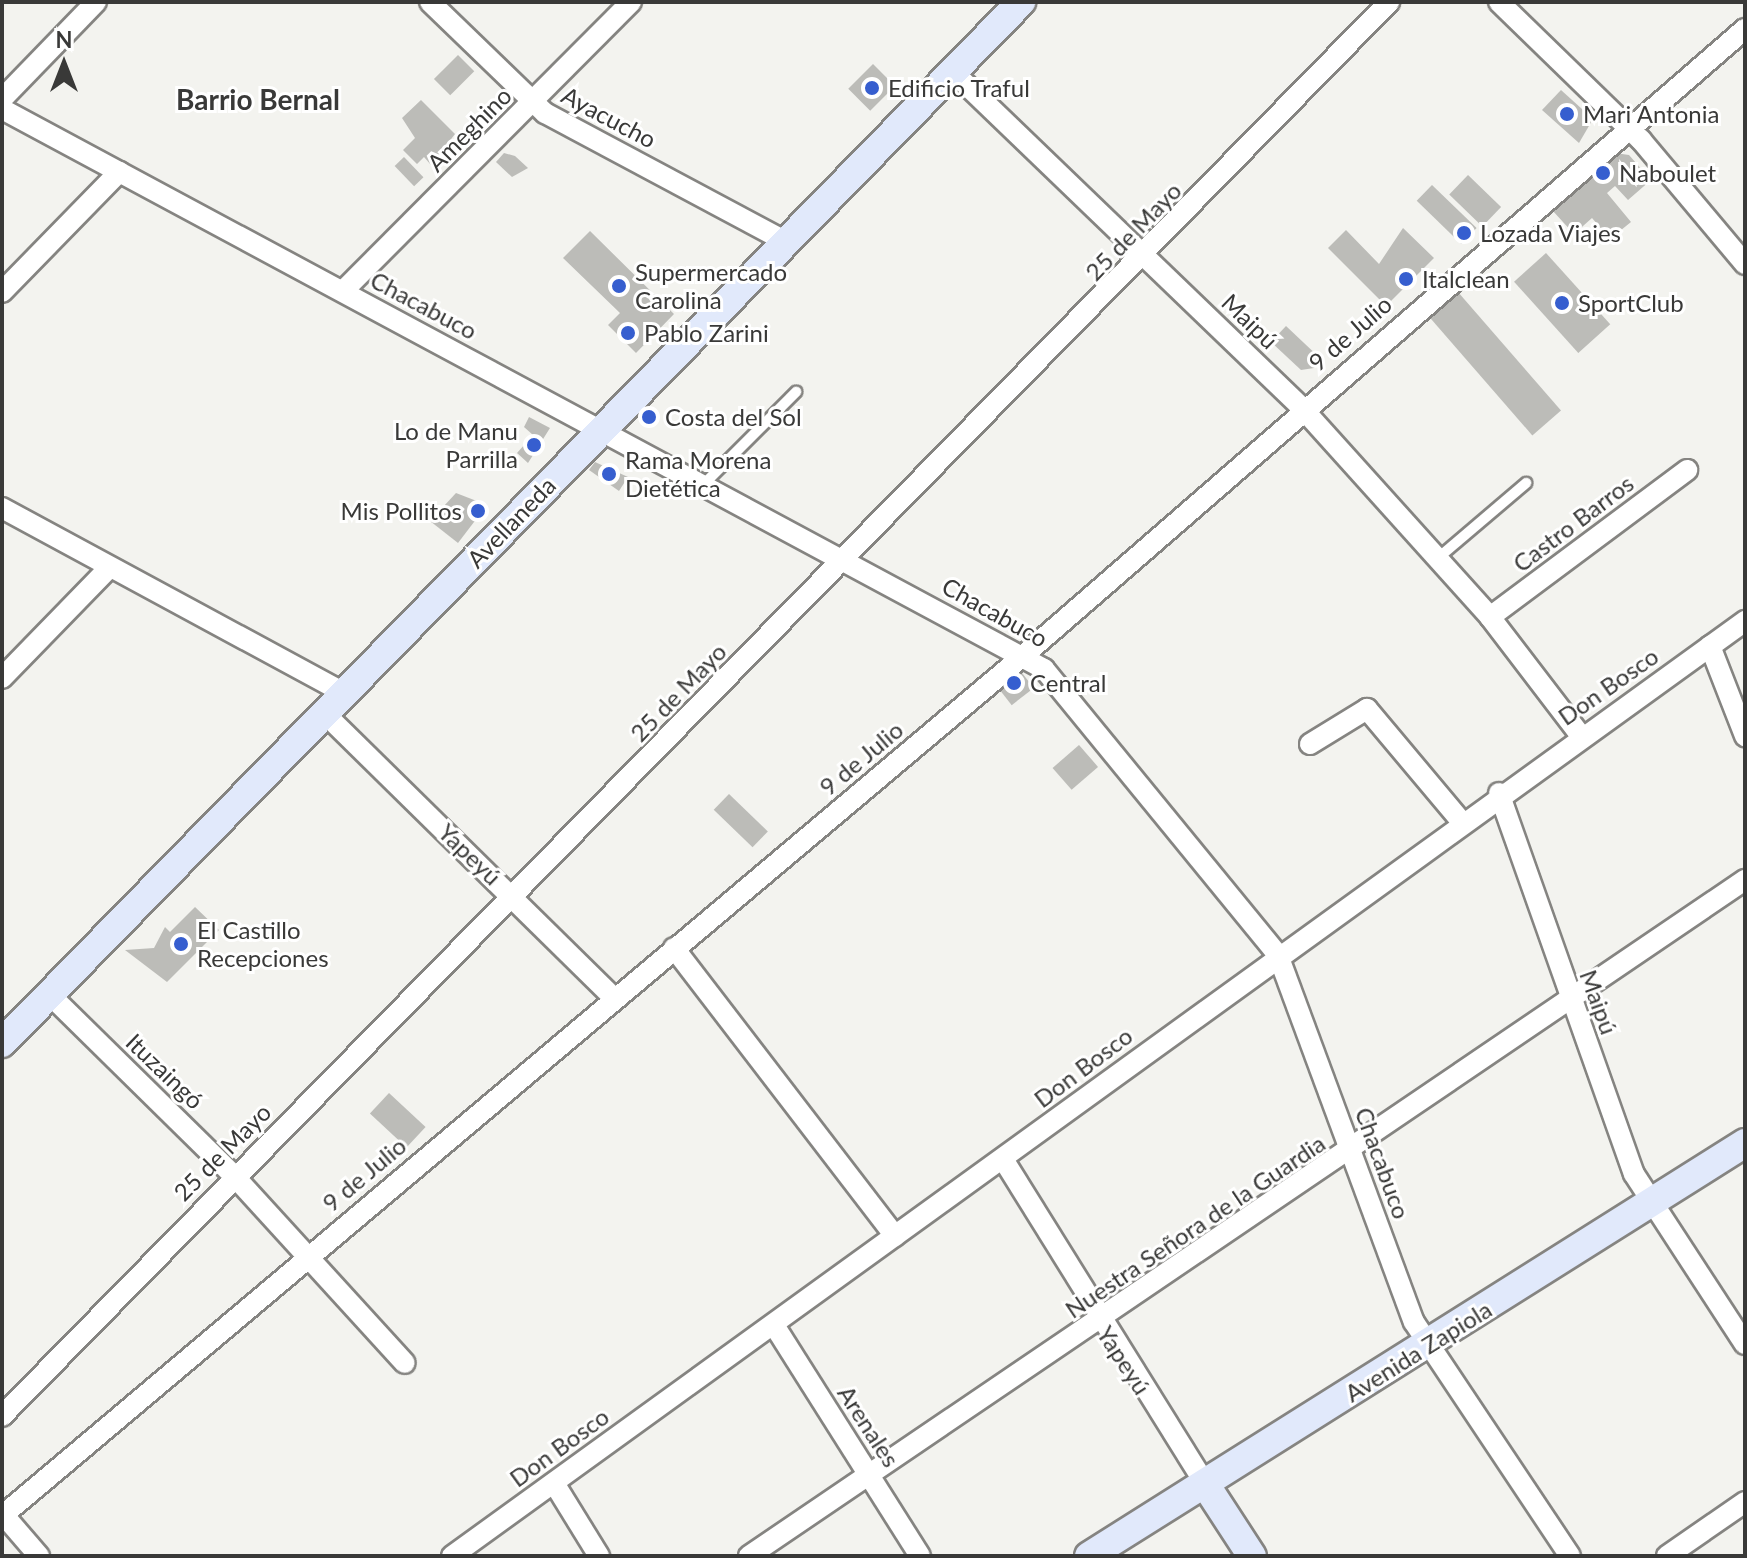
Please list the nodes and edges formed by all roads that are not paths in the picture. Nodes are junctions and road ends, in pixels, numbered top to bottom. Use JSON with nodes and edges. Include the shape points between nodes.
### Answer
{"nodes":[{"id":1,"x":96,"y":2,"type":"edge"},
{"id":2,"x":430,"y":2,"type":"edge"},
{"id":3,"x":631,"y":2,"type":"edge"},
{"id":4,"x":1389,"y":2,"type":"edge"},
{"id":5,"x":1499,"y":2,"type":"edge"},
{"id":6,"x":1019,"y":3,"type":"edge"},
{"id":7,"x":1745,"y":29,"type":"edge"},
{"id":8,"x":954,"y":73,"type":"junction"},
{"id":9,"x":2,"y":99,"type":"edge"},
{"id":10,"x":532,"y":103,"type":"junction"},
{"id":11,"x":2,"y":109,"type":"edge"},
{"id":12,"x":1630,"y":128,"type":"junction"},
{"id":13,"x":119,"y":172,"type":"junction"},
{"id":14,"x":788,"y":243,"type":"junction"},
{"id":15,"x":1145,"y":256,"type":"junction"},
{"id":16,"x":1745,"y":264,"type":"edge"},
{"id":17,"x":343,"y":291,"type":"junction"},
{"id":18,"x":2,"y":292,"type":"edge"},
{"id":19,"x":796,"y":392,"type":"dead end"},
{"id":20,"x":1303,"y":409,"type":"junction"},
{"id":21,"x":601,"y":430,"type":"junction"},
{"id":22,"x":1687,"y":470,"type":"dead end"},
{"id":23,"x":1526,"y":483,"type":"dead end"},
{"id":24,"x":703,"y":485,"type":"junction"},
{"id":25,"x":2,"y":508,"type":"edge"},
{"id":26,"x":1438,"y":558,"type":"junction"},
{"id":27,"x":843,"y":560,"type":"junction"},
{"id":28,"x":108,"y":569,"type":"junction"},
{"id":29,"x":1490,"y":617,"type":"junction"},
{"id":30,"x":1745,"y":621,"type":"edge"},
{"id":31,"x":1710,"y":646,"type":"junction"},
{"id":32,"x":1024,"y":655,"type":"junction"},
{"id":33,"x":2,"y":678,"type":"edge"},
{"id":34,"x":344,"y":693,"type":"junction"},
{"id":35,"x":324,"y":713,"type":"junction"},
{"id":36,"x":1581,"y":736,"type":"junction"},
{"id":37,"x":1745,"y":736,"type":"edge"},
{"id":38,"x":1310,"y":744,"type":"dead end"},
{"id":39,"x":1499,"y":793,"type":"junction"},
{"id":40,"x":1461,"y":821,"type":"junction"},
{"id":41,"x":1745,"y":880,"type":"edge"},
{"id":42,"x":513,"y":897,"type":"junction"},
{"id":43,"x":674,"y":948,"type":"junction"},
{"id":44,"x":1278,"y":955,"type":"junction"},
{"id":45,"x":49,"y":994,"type":"junction"},
{"id":46,"x":614,"y":998,"type":"junction"},
{"id":47,"x":1571,"y":1003,"type":"junction"},
{"id":48,"x":2,"y":1043,"type":"edge"},
{"id":49,"x":1745,"y":1143,"type":"edge"},
{"id":50,"x":1351,"y":1153,"type":"junction"},
{"id":51,"x":1003,"y":1159,"type":"junction"},
{"id":52,"x":234,"y":1176,"type":"junction"},
{"id":53,"x":1657,"y":1212,"type":"junction"},
{"id":54,"x":895,"y":1236,"type":"junction"},
{"id":55,"x":308,"y":1255,"type":"junction"},
{"id":56,"x":1099,"y":1321,"type":"junction"},
{"id":57,"x":774,"y":1325,"type":"junction"},
{"id":58,"x":1745,"y":1344,"type":"edge"},
{"id":59,"x":1427,"y":1346,"type":"junction"},
{"id":60,"x":405,"y":1363,"type":"dead end"},
{"id":61,"x":2,"y":1416,"type":"edge"},
{"id":62,"x":870,"y":1475,"type":"junction"},
{"id":63,"x":554,"y":1483,"type":"junction"},
{"id":64,"x":1205,"y":1484,"type":"junction"},
{"id":65,"x":1745,"y":1502,"type":"edge"},
{"id":66,"x":3,"y":1515,"type":"edge"},
{"id":67,"x":39,"y":1556,"type":"edge"},
{"id":68,"x":452,"y":1556,"type":"edge"},
{"id":69,"x":599,"y":1556,"type":"edge"},
{"id":70,"x":749,"y":1556,"type":"edge"},
{"id":71,"x":920,"y":1556,"type":"edge"},
{"id":72,"x":1089,"y":1556,"type":"edge"},
{"id":73,"x":1252,"y":1556,"type":"edge"},
{"id":74,"x":1570,"y":1556,"type":"edge"},
{"id":75,"x":1667,"y":1556,"type":"edge"}],
"edges":[{"from":1,"to":9,"type":"street"},
{"from":2,"to":10,"type":"street","name":"Ayacucho"},
{"from":3,"to":10,"type":"street","name":"Ameghino"},
{"from":4,"to":15,"type":"street","name":"25 de Mayo"},
{"from":5,"to":12,"type":"street"},
{"from":6,"to":8,"type":"street","name":"Avellaneda"},
{"from":7,"to":12,"type":"street","name":"9 de Julio"},
{"from":8,"to":14,"type":"street","name":"Avellaneda"},
{"from":8,"to":15,"type":"street","name":"Maipú"},
{"from":10,"to":14,"type":"street","name":"Ayacucho"},
{"from":10,"to":17,"type":"street","name":"Ameghino"},
{"from":11,"to":13,"type":"street","name":"Chacabuco"},
{"from":12,"to":16,"type":"street"},
{"from":12,"to":20,"type":"street","name":"9 de Julio"},
{"from":13,"to":17,"type":"street","name":"Chacabuco"},
{"from":13,"to":18,"type":"street"},
{"from":14,"to":21,"type":"street","name":"Avellaneda"},
{"from":15,"to":20,"type":"street","name":"Maipú"},
{"from":15,"to":27,"type":"street","name":"25 de Mayo"},
{"from":17,"to":21,"type":"street","name":"Chacabuco"},
{"from":19,"to":24,"type":"lane"},
{"from":20,"to":26,"type":"street","name":"Maipú"},
{"from":20,"to":32,"type":"street","name":"9 de Julio"},
{"from":21,"to":24,"type":"street","name":"Chacabuco"},
{"from":21,"to":34,"type":"street","name":"Avellaneda"},
{"from":22,"to":29,"type":"street","name":"Castro Barros"},
{"from":23,"to":26,"type":"lane"},
{"from":24,"to":27,"type":"street","name":"Chacabuco"},
{"from":25,"to":28,"type":"street"},
{"from":26,"to":29,"type":"street","name":"Maipú"},
{"from":27,"to":32,"type":"street","name":"Chacabuco"},
{"from":27,"to":42,"type":"street","name":"25 de Mayo"},
{"from":28,"to":33,"type":"street"},
{"from":28,"to":34,"type":"street"},
{"from":29,"to":36,"type":"street","name":"Maipú"},
{"from":30,"to":31,"type":"street","name":"Don Bosco"},
{"from":31,"to":36,"type":"street","name":"Don Bosco"},
{"from":31,"to":37,"type":"street"},
{"from":32,"to":43,"type":"street","name":"9 de Julio"},
{"from":32,"to":44,"type":"street","name":"Chacabuco","via":[[1044,669]]},
{"from":34,"to":35,"type":"street","name":"Avellaneda"},
{"from":35,"to":42,"type":"street","name":"Yapeyú"},
{"from":35,"to":45,"type":"street","name":"Avellaneda"},
{"from":36,"to":39,"type":"street","name":"Don Bosco"},
{"from":38,"to":40,"type":"street","via":[[1367,709]]},
{"from":39,"to":40,"type":"street","name":"Don Bosco"},
{"from":39,"to":47,"type":"street","name":"Maipú"},
{"from":40,"to":44,"type":"street","name":"Don Bosco"},
{"from":41,"to":47,"type":"street","name":"Nuestra Señora de la Guardia"},
{"from":42,"to":46,"type":"street","name":"Yapeyú"},
{"from":42,"to":52,"type":"street","name":"25 de Mayo"},
{"from":43,"to":46,"type":"street","name":"9 de Julio"},
{"from":43,"to":54,"type":"street"},
{"from":44,"to":50,"type":"street","name":"Chacabuco"},
{"from":44,"to":51,"type":"street","name":"Don Bosco"},
{"from":45,"to":48,"type":"street","name":"Avellaneda"},
{"from":45,"to":52,"type":"street","name":"Ituzaingó"},
{"from":46,"to":55,"type":"street","name":"9 de Julio"},
{"from":47,"to":50,"type":"street","name":"Nuestra Señora de la Guardia"},
{"from":47,"to":53,"type":"street","name":"Maipú"},
{"from":49,"to":53,"type":"street","name":"Avenida Zapiola"},
{"from":50,"to":56,"type":"street","name":"Nuestra Señora de la Guardia"},
{"from":50,"to":59,"type":"street","name":"Chacabuco"},
{"from":51,"to":54,"type":"street","name":"Don Bosco"},
{"from":51,"to":56,"type":"street","name":"Yapeyú"},
{"from":52,"to":55,"type":"street","name":"Ituzaingó"},
{"from":52,"to":61,"type":"street","name":"25 de Mayo"},
{"from":53,"to":58,"type":"street"},
{"from":53,"to":59,"type":"street","name":"Avenida Zapiola"},
{"from":54,"to":57,"type":"street","name":"Don Bosco"},
{"from":55,"to":60,"type":"street","name":"Ituzaingó"},
{"from":55,"to":66,"type":"street","name":"9 de Julio"},
{"from":56,"to":62,"type":"street","name":"Nuestra Señora de la Guardia"},
{"from":56,"to":64,"type":"street","name":"Yapeyú"},
{"from":57,"to":62,"type":"street","name":"Arenales"},
{"from":57,"to":63,"type":"street","name":"Don Bosco"},
{"from":59,"to":64,"type":"street","name":"Avenida Zapiola"},
{"from":59,"to":74,"type":"street","name":"Chacabuco"},
{"from":62,"to":70,"type":"street","name":"Nuestra Señora de la Guardia"},
{"from":62,"to":71,"type":"street","name":"Arenales"},
{"from":63,"to":68,"type":"street","name":"Don Bosco"},
{"from":63,"to":69,"type":"street"},
{"from":64,"to":72,"type":"street","name":"Avenida Zapiola"},
{"from":64,"to":73,"type":"street","name":"Yapeyú"},
{"from":65,"to":75,"type":"street"},
{"from":66,"to":67,"type":"street"}]}
